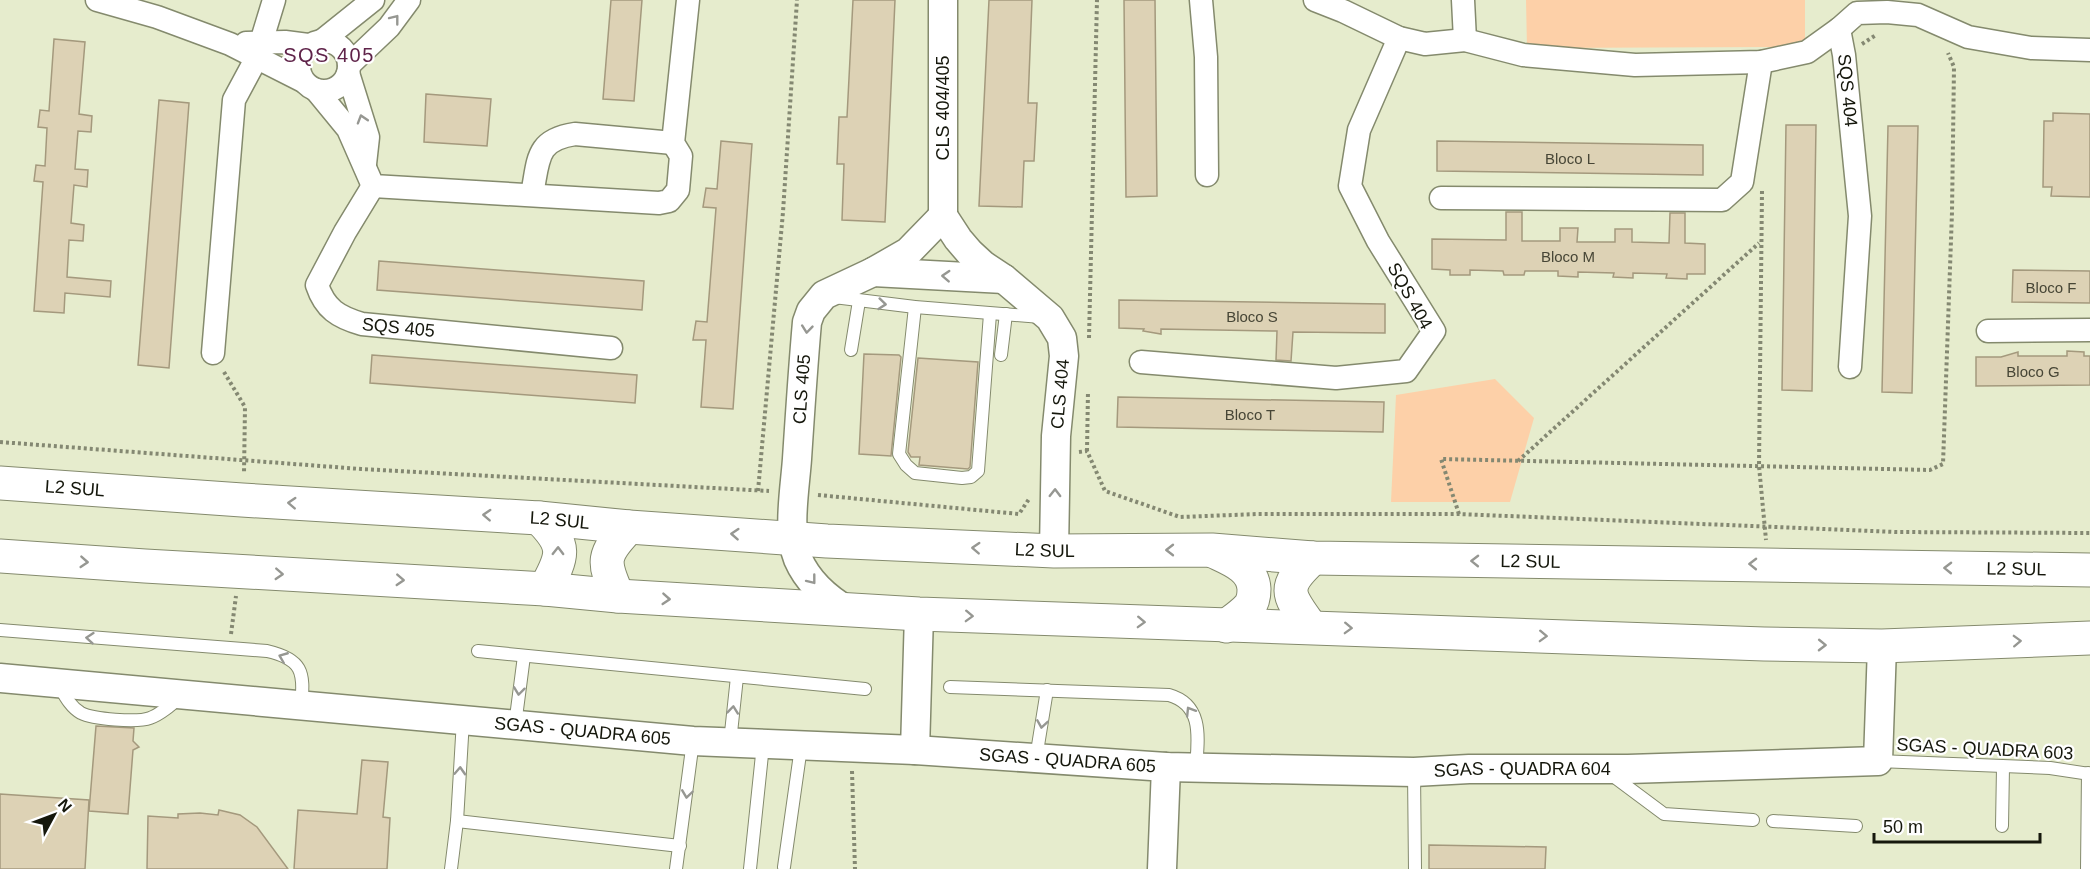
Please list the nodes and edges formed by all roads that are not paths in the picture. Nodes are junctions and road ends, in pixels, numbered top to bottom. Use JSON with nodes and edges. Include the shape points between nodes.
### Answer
{"nodes":[{"id":1,"x":274,"y":0,"type":"edge"},
{"id":2,"x":373,"y":0,"type":"edge"},
{"id":3,"x":409,"y":0,"type":"edge"},
{"id":4,"x":688,"y":0,"type":"edge"},
{"id":5,"x":943,"y":0,"type":"edge"},
{"id":6,"x":1201,"y":0,"type":"edge"},
{"id":7,"x":1315,"y":0,"type":"edge"},
{"id":8,"x":1462,"y":0,"type":"edge"},
{"id":9,"x":112,"y":2,"type":"edge"},
{"id":10,"x":1853,"y":7,"type":"edge"},
{"id":11,"x":1839,"y":29,"type":"junction"},
{"id":12,"x":1399,"y":38,"type":"junction"},
{"id":13,"x":1465,"y":40,"type":"junction"},
{"id":14,"x":316,"y":42,"type":"junction"},
{"id":15,"x":258,"y":50,"type":"junction"},
{"id":16,"x":2090,"y":50,"type":"edge"},
{"id":17,"x":1761,"y":62,"type":"junction"},
{"id":18,"x":349,"y":69,"type":"junction"},
{"id":19,"x":310,"y":85,"type":"junction"},
{"id":20,"x":673,"y":143,"type":"junction"},
{"id":21,"x":365,"y":165,"type":"junction"},
{"id":22,"x":1207,"y":175,"type":"dead end"},
{"id":23,"x":373,"y":186,"type":"junction"},
{"id":24,"x":532,"y":194,"type":"junction"},
{"id":25,"x":1441,"y":198,"type":"dead end"},
{"id":26,"x":943,"y":216,"type":"junction"},
{"id":27,"x":873,"y":272,"type":"junction"},
{"id":28,"x":1004,"y":279,"type":"junction"},
{"id":29,"x":824,"y":295,"type":"junction"},
{"id":30,"x":859,"y":301,"type":"junction"},
{"id":31,"x":915,"y":307,"type":"junction"},
{"id":32,"x":990,"y":314,"type":"junction"},
{"id":33,"x":1006,"y":314,"type":"junction"},
{"id":34,"x":1050,"y":318,"type":"junction"},
{"id":35,"x":2090,"y":330,"type":"edge"},
{"id":36,"x":1988,"y":331,"type":"dead end"},
{"id":37,"x":611,"y":348,"type":"dead end"},
{"id":38,"x":851,"y":350,"type":"dead end"},
{"id":39,"x":213,"y":353,"type":"road end"},
{"id":40,"x":1001,"y":355,"type":"dead end"},
{"id":41,"x":1141,"y":362,"type":"dead end"},
{"id":42,"x":1850,"y":366,"type":"dead end"},
{"id":43,"x":0,"y":483,"type":"edge"},
{"id":44,"x":539,"y":518,"type":"junction"},
{"id":45,"x":629,"y":527,"type":"junction"},
{"id":46,"x":793,"y":537,"type":"junction"},
{"id":47,"x":1212,"y":550,"type":"junction"},
{"id":48,"x":1054,"y":551,"type":"junction"},
{"id":49,"x":0,"y":556,"type":"edge"},
{"id":50,"x":1313,"y":558,"type":"junction"},
{"id":51,"x":2090,"y":570,"type":"edge"},
{"id":52,"x":545,"y":589,"type":"junction"},
{"id":53,"x":618,"y":596,"type":"junction"},
{"id":54,"x":848,"y":611,"type":"junction"},
{"id":55,"x":919,"y":614,"type":"junction"},
{"id":56,"x":1226,"y":626,"type":"junction"},
{"id":57,"x":1311,"y":627,"type":"junction"},
{"id":58,"x":0,"y":630,"type":"edge"},
{"id":59,"x":2090,"y":638,"type":"edge"},
{"id":60,"x":1882,"y":646,"type":"junction"},
{"id":61,"x":478,"y":651,"type":"dead end"},
{"id":62,"x":524,"y":656,"type":"junction"},
{"id":63,"x":737,"y":677,"type":"junction"},
{"id":64,"x":0,"y":678,"type":"edge"},
{"id":65,"x":950,"y":687,"type":"dead end"},
{"id":66,"x":865,"y":689,"type":"dead end"},
{"id":67,"x":1047,"y":690,"type":"junction"},
{"id":68,"x":301,"y":705,"type":"junction"},
{"id":69,"x":463,"y":720,"type":"junction"},
{"id":70,"x":515,"y":725,"type":"junction"},
{"id":71,"x":693,"y":741,"type":"junction"},
{"id":72,"x":730,"y":744,"type":"junction"},
{"id":73,"x":763,"y":745,"type":"junction"},
{"id":74,"x":801,"y":747,"type":"junction"},
{"id":75,"x":915,"y":750,"type":"junction"},
{"id":76,"x":1036,"y":758,"type":"junction"},
{"id":77,"x":1878,"y":760,"type":"junction"},
{"id":78,"x":1166,"y":767,"type":"junction"},
{"id":79,"x":2003,"y":767,"type":"junction"},
{"id":80,"x":1196,"y":768,"type":"junction"},
{"id":81,"x":1603,"y":769,"type":"junction"},
{"id":82,"x":1414,"y":771,"type":"junction"},
{"id":83,"x":2089,"y":773,"type":"edge"},
{"id":84,"x":1753,"y":820,"type":"dead end"},
{"id":85,"x":458,"y":821,"type":"junction"},
{"id":86,"x":1773,"y":821,"type":"dead end"},
{"id":87,"x":1856,"y":826,"type":"dead end"},
{"id":88,"x":2002,"y":826,"type":"dead end"},
{"id":89,"x":2089,"y":845,"type":"edge"},
{"id":90,"x":680,"y":846,"type":"junction"},
{"id":91,"x":784,"y":867,"type":"dead end"},
{"id":92,"x":452,"y":869,"type":"edge"},
{"id":93,"x":676,"y":869,"type":"edge"},
{"id":94,"x":750,"y":869,"type":"edge"},
{"id":95,"x":1162,"y":869,"type":"edge"},
{"id":96,"x":1414,"y":869,"type":"edge"},
{"id":97,"x":2087,"y":869,"type":"edge"}],
"edges":[{"from":1,"to":15,"type":"street"},
{"from":2,"to":14,"type":"street"},
{"from":18,"to":3,"type":"street","one_way":true},
{"from":4,"to":20,"type":"street"},
{"from":5,"to":26,"type":"street","name":"CLS 404/405"},
{"from":6,"to":22,"type":"street","via":[[1206,57]]},
{"from":7,"to":12,"type":"street","name":"SQS 404"},
{"from":8,"to":13,"type":"street"},
{"from":9,"to":15,"type":"street","via":[[230,44]]},
{"from":10,"to":11,"type":"street","name":"SQS 404"},
{"from":10,"to":16,"type":"street","name":"SQS 404","via":[[1918,15],[1968,37],[2031,48]]},
{"from":11,"to":17,"type":"street","name":"SQS 404","via":[[1807,52]]},
{"from":11,"to":42,"type":"street","name":"SQS 404","via":[[1845,55],[1860,216]]},
{"from":12,"to":13,"type":"street","name":"SQS 404","via":[[1425,45]]},
{"from":12,"to":41,"type":"street","name":"SQS 404","via":[[1359,130],[1350,186],[1378,241],[1434,331],[1406,371],[1336,378]]},
{"from":13,"to":17,"type":"street","name":"SQS 404","via":[[1523,55],[1635,65]]},
{"from":14,"to":15,"type":"street","via":[[285,42]]},
{"from":14,"to":18,"type":"street","via":[[338,44],[348,57]]},
{"from":14,"to":19,"type":"street","via":[[303,51],[298,66]]},
{"from":15,"to":19,"type":"street"},
{"from":15,"to":39,"type":"street","via":[[234,99]]},
{"from":17,"to":25,"type":"street","via":[[1742,182],[1722,200]]},
{"from":18,"to":19,"type":"street","via":[[332,90]]},
{"from":21,"to":18,"type":"street","one_way":true,"via":[[368,137]]},
{"from":19,"to":21,"type":"street","via":[[348,129]]},
{"from":20,"to":24,"type":"street","via":[[560,136],[541,152]]},
{"from":20,"to":24,"type":"street","via":[[681,164],[678,190],[669,201]]},
{"from":21,"to":23,"type":"street"},
{"from":23,"to":24,"type":"street"},
{"from":23,"to":37,"type":"street","name":"SQS 405","via":[[317,285],[322,300],[333,311],[362,324]]},
{"from":26,"to":27,"type":"street","via":[[908,252]]},
{"from":26,"to":28,"type":"street","name":"CLS 404","via":[[970,253]]},
{"from":28,"to":27,"type":"street","one_way":true},
{"from":27,"to":29,"type":"street"},
{"from":28,"to":34,"type":"street","name":"CLS 404"},
{"from":29,"to":30,"type":"lane"},
{"from":29,"to":46,"type":"street","name":"CLS 405","one_way":true,"via":[[807,322]]},
{"from":30,"to":31,"type":"lane","one_way":true},
{"from":30,"to":38,"type":"lane"},
{"from":31,"to":32,"type":"lane"},
{"from":31,"to":32,"type":"lane","via":[[899,454],[915,473],[962,478],[978,471]]},
{"from":32,"to":33,"type":"lane"},
{"from":33,"to":34,"type":"lane"},
{"from":33,"to":40,"type":"lane"},
{"from":48,"to":34,"type":"street","name":"CLS 404","one_way":true,"via":[[1056,436],[1064,356],[1062,338]]},
{"from":35,"to":36,"type":"street"},
{"from":44,"to":43,"type":"main road","name":"L2 SUL","one_way":true},
{"from":44,"to":45,"type":"main road","name":"L2 SUL"},
{"from":52,"to":44,"type":"main road","one_way":true,"via":[[556,570],[560,544]]},
{"from":46,"to":45,"type":"main road","name":"L2 SUL","one_way":true},
{"from":45,"to":53,"type":"main road","via":[[609,549],[606,559],[608,576]]},
{"from":48,"to":46,"type":"main road","name":"L2 SUL","one_way":true},
{"from":46,"to":54,"type":"street","name":"CLS 405","one_way":true,"via":[[798,558],[811,581]]},
{"from":47,"to":48,"type":"main road","name":"L2 SUL","one_way":true},
{"from":47,"to":50,"type":"main road","name":"L2 SUL"},
{"from":47,"to":56,"type":"main road","via":[[1236,562],[1253,581],[1250,605]]},
{"from":49,"to":52,"type":"main road","one_way":true},
{"from":51,"to":50,"type":"main road","name":"L2 SUL","one_way":true},
{"from":50,"to":57,"type":"main road","via":[[1292,580],[1291,592],[1293,603]]},
{"from":52,"to":53,"type":"main road"},
{"from":53,"to":54,"type":"main road","one_way":true},
{"from":54,"to":55,"type":"main road"},
{"from":55,"to":56,"type":"main road","one_way":true},
{"from":55,"to":75,"type":"street"},
{"from":56,"to":57,"type":"main road"},
{"from":57,"to":60,"type":"main road","one_way":true},
{"from":68,"to":58,"type":"lane","one_way":true,"via":[[301,671],[294,661],[267,651]]},
{"from":60,"to":59,"type":"main road","one_way":true},
{"from":60,"to":77,"type":"street"},
{"from":61,"to":62,"type":"lane"},
{"from":62,"to":63,"type":"lane"},
{"from":62,"to":70,"type":"lane","one_way":true},
{"from":63,"to":66,"type":"lane"},
{"from":72,"to":63,"type":"lane","one_way":true},
{"from":64,"to":68,"type":"street","name":"SGAS - QUADRA 605"},
{"from":65,"to":67,"type":"lane"},
{"from":67,"to":76,"type":"lane","one_way":true},
{"from":80,"to":67,"type":"lane","one_way":true,"via":[[1198,730],[1189,707],[1175,697]]},
{"from":68,"to":69,"type":"street","name":"SGAS - QUADRA 605"},
{"from":69,"to":70,"type":"street","name":"SGAS - QUADRA 605"},
{"from":85,"to":69,"type":"lane","one_way":true},
{"from":70,"to":71,"type":"street","name":"SGAS - QUADRA 605"},
{"from":71,"to":72,"type":"street","name":"SGAS - QUADRA 605"},
{"from":71,"to":90,"type":"lane","one_way":true},
{"from":72,"to":73,"type":"street","name":"SGAS - QUADRA 605"},
{"from":73,"to":74,"type":"street","name":"SGAS - QUADRA 605"},
{"from":73,"to":94,"type":"lane"},
{"from":74,"to":75,"type":"street","name":"SGAS - QUADRA 605"},
{"from":74,"to":91,"type":"lane"},
{"from":75,"to":76,"type":"street","name":"SGAS - QUADRA 605"},
{"from":76,"to":78,"type":"street","name":"SGAS - QUADRA 605"},
{"from":77,"to":79,"type":"lane","name":"SGAS - QUADRA 603"},
{"from":77,"to":81,"type":"street","name":"SGAS - QUADRA 604"},
{"from":78,"to":80,"type":"street","name":"SGAS - QUADRA 604"},
{"from":78,"to":95,"type":"street"},
{"from":79,"to":83,"type":"lane","name":"SGAS - QUADRA 603"},
{"from":79,"to":88,"type":"lane"},
{"from":80,"to":82,"type":"street","name":"SGAS - QUADRA 604"},
{"from":81,"to":82,"type":"street","name":"SGAS - QUADRA 604"},
{"from":81,"to":84,"type":"lane","via":[[1664,814]]},
{"from":82,"to":96,"type":"lane"},
{"from":83,"to":89,"type":"lane"},
{"from":85,"to":90,"type":"lane"},
{"from":85,"to":92,"type":"lane"},
{"from":86,"to":87,"type":"lane"},
{"from":89,"to":97,"type":"lane"},
{"from":90,"to":93,"type":"lane"}]}
